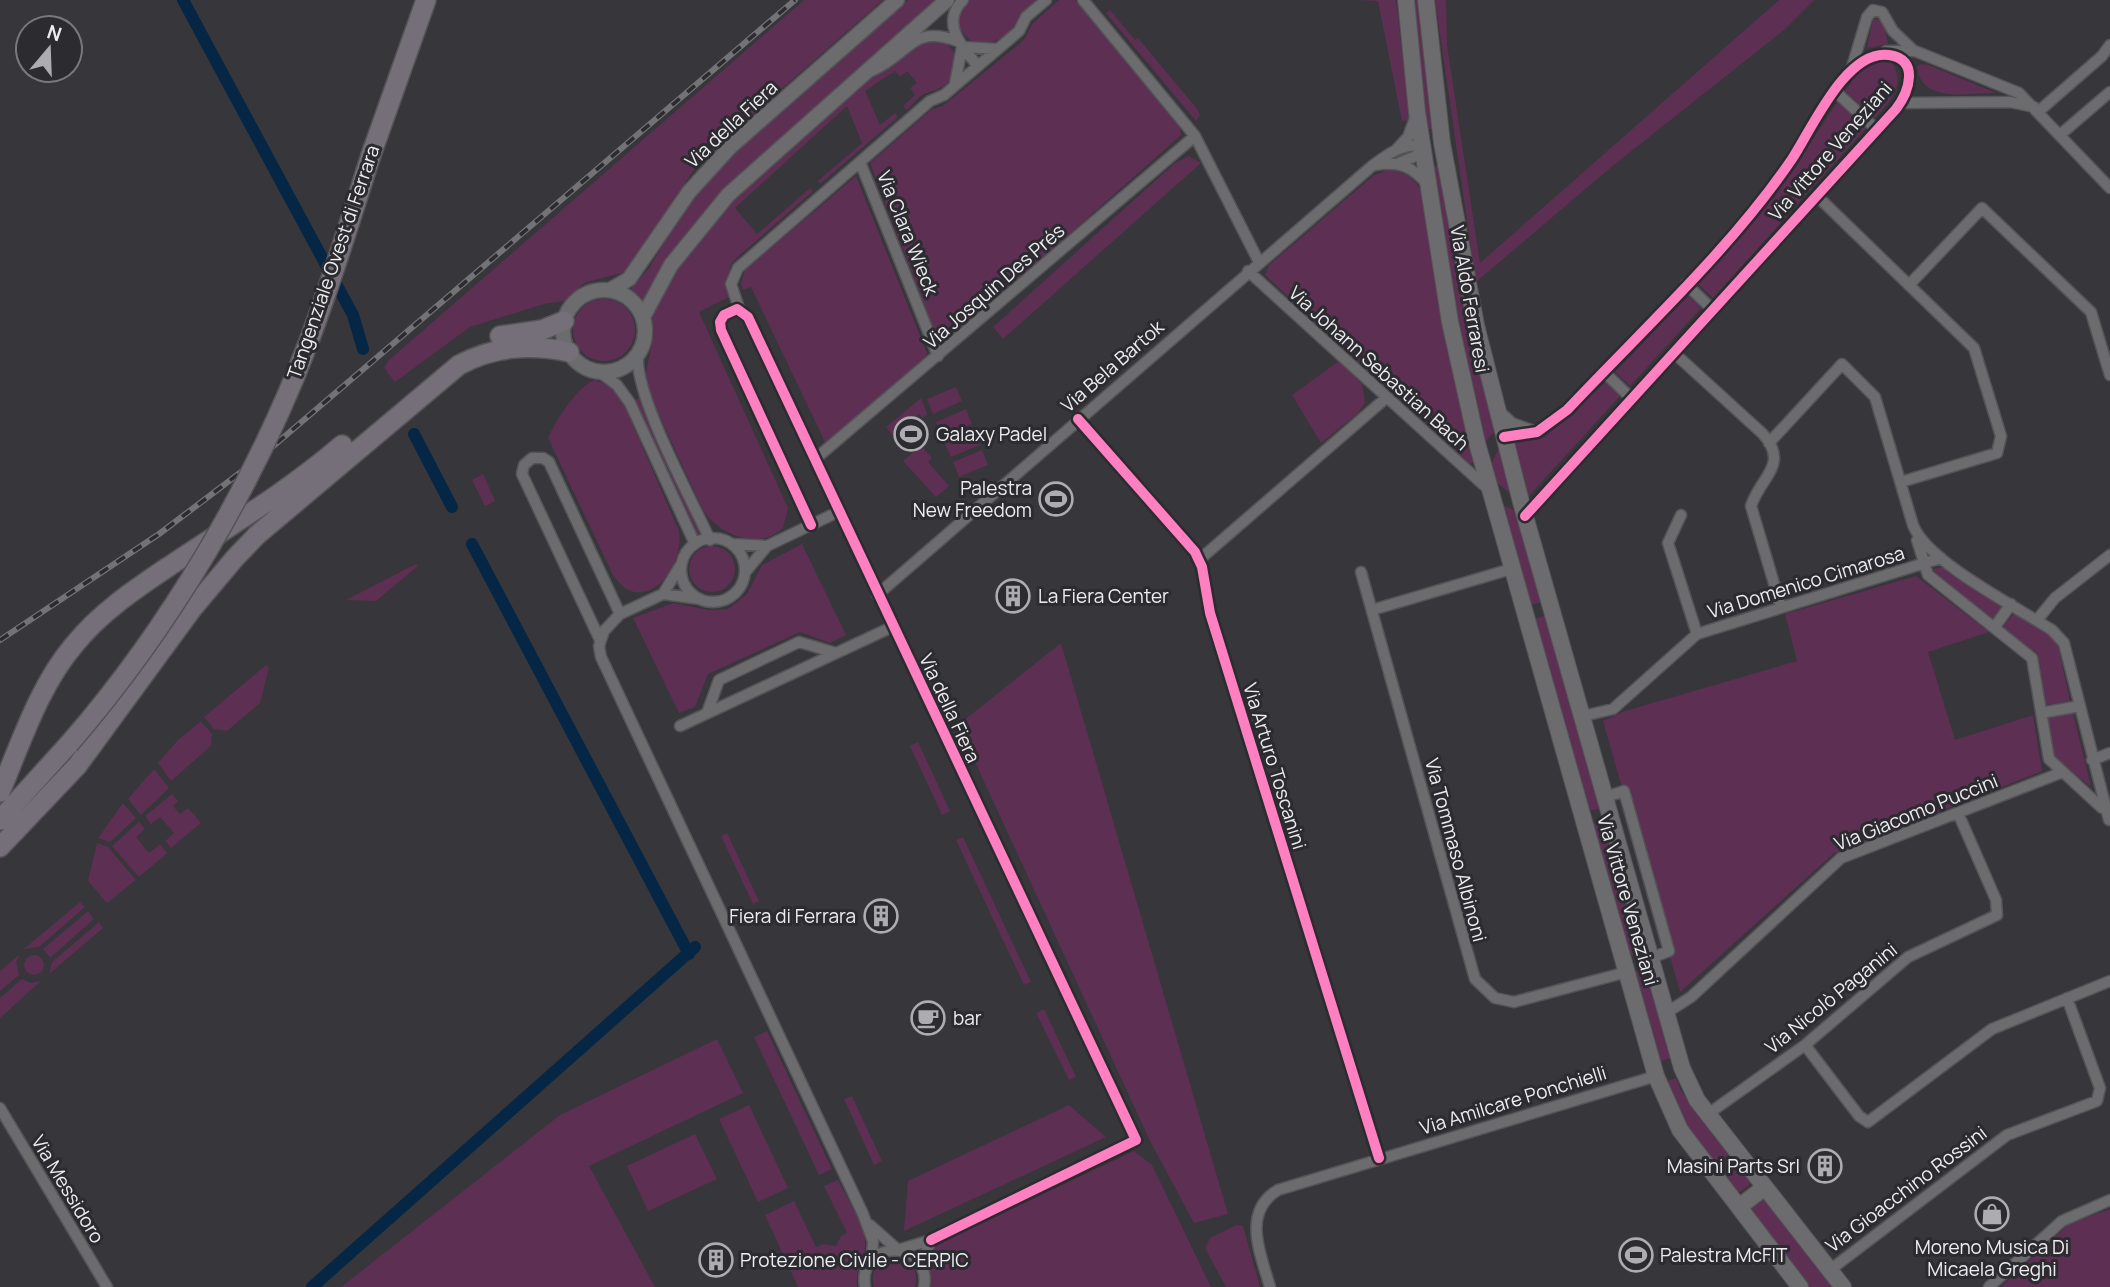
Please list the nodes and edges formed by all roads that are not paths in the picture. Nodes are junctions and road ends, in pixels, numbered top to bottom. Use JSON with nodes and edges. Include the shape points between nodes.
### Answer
{"nodes":[{"id":1,"x":426,"y":0,"type":"edge"},
{"id":2,"x":897,"y":0,"type":"edge"},
{"id":3,"x":947,"y":0,"type":"edge"},
{"id":4,"x":963,"y":0,"type":"edge"},
{"id":5,"x":1046,"y":0,"type":"edge"},
{"id":6,"x":1083,"y":0,"type":"edge"},
{"id":7,"x":1405,"y":0,"type":"edge"},
{"id":8,"x":1426,"y":0,"type":"edge"},
{"id":9,"x":1880,"y":0,"type":"edge"},
{"id":10,"x":1885,"y":16,"type":"junction"},
{"id":11,"x":960,"y":44,"type":"junction"},
{"id":12,"x":2110,"y":45,"type":"edge"},
{"id":13,"x":998,"y":49,"type":"junction"},
{"id":14,"x":1915,"y":51,"type":"junction"},
{"id":15,"x":1872,"y":56,"type":"junction"},
{"id":16,"x":978,"y":66,"type":"junction"},
{"id":17,"x":1851,"y":69,"type":"junction"},
{"id":18,"x":862,"y":75,"type":"junction"},
{"id":19,"x":954,"y":87,"type":"junction"},
{"id":20,"x":1835,"y":92,"type":"junction"},
{"id":21,"x":2110,"y":92,"type":"edge"},
{"id":22,"x":1901,"y":103,"type":"junction"},
{"id":23,"x":2039,"y":110,"type":"junction"},
{"id":24,"x":1417,"y":112,"type":"junction"},
{"id":25,"x":1876,"y":129,"type":"junction"},
{"id":26,"x":2061,"y":134,"type":"junction"},
{"id":27,"x":1195,"y":136,"type":"junction"},
{"id":28,"x":1442,"y":143,"type":"junction"},
{"id":29,"x":1423,"y":146,"type":"junction"},
{"id":30,"x":1396,"y":150,"type":"junction"},
{"id":31,"x":860,"y":162,"type":"junction"},
{"id":32,"x":1399,"y":163,"type":"junction"},
{"id":33,"x":1373,"y":166,"type":"junction"},
{"id":34,"x":1429,"y":187,"type":"junction"},
{"id":35,"x":2110,"y":188,"type":"edge"},
{"id":36,"x":1816,"y":195,"type":"junction"},
{"id":37,"x":1259,"y":261,"type":"junction"},
{"id":38,"x":1248,"y":271,"type":"junction"},
{"id":39,"x":1686,"y":284,"type":"junction"},
{"id":40,"x":1909,"y":285,"type":"junction"},
{"id":41,"x":610,"y":290,"type":"junction"},
{"id":42,"x":1712,"y":309,"type":"junction"},
{"id":43,"x":740,"y":311,"type":"junction"},
{"id":44,"x":643,"y":317,"type":"junction"},
{"id":45,"x":564,"y":321,"type":"junction"},
{"id":46,"x":569,"y":352,"type":"junction"},
{"id":47,"x":1673,"y":352,"type":"junction"},
{"id":48,"x":638,"y":355,"type":"junction"},
{"id":49,"x":938,"y":356,"type":"junction"},
{"id":50,"x":598,"y":371,"type":"junction"},
{"id":51,"x":1604,"y":371,"type":"junction"},
{"id":52,"x":2110,"y":375,"type":"edge"},
{"id":53,"x":1386,"y":398,"type":"junction"},
{"id":54,"x":1631,"y":398,"type":"junction"},
{"id":55,"x":1498,"y":410,"type":"junction"},
{"id":56,"x":1078,"y":419,"type":"junction"},
{"id":57,"x":1537,"y":432,"type":"junction"},
{"id":58,"x":1505,"y":439,"type":"junction"},
{"id":59,"x":1769,"y":443,"type":"junction"},
{"id":60,"x":1481,"y":459,"type":"junction"},
{"id":61,"x":814,"y":460,"type":"junction"},
{"id":62,"x":1900,"y":482,"type":"junction"},
{"id":63,"x":1488,"y":489,"type":"junction"},
{"id":64,"x":1523,"y":509,"type":"junction"},
{"id":65,"x":838,"y":512,"type":"junction"},
{"id":66,"x":1681,"y":515,"type":"dead end"},
{"id":67,"x":811,"y":525,"type":"junction"},
{"id":68,"x":1913,"y":525,"type":"junction"},
{"id":69,"x":710,"y":540,"type":"junction"},
{"id":70,"x":695,"y":544,"type":"junction"},
{"id":71,"x":732,"y":544,"type":"junction"},
{"id":72,"x":767,"y":545,"type":"junction"},
{"id":73,"x":2110,"y":555,"type":"edge"},
{"id":74,"x":1941,"y":558,"type":"junction"},
{"id":75,"x":1199,"y":559,"type":"junction"},
{"id":76,"x":682,"y":563,"type":"junction"},
{"id":77,"x":1923,"y":564,"type":"junction"},
{"id":78,"x":1511,"y":569,"type":"junction"},
{"id":79,"x":747,"y":570,"type":"junction"},
{"id":80,"x":1361,"y":572,"type":"dead end"},
{"id":81,"x":663,"y":594,"type":"junction"},
{"id":82,"x":877,"y":595,"type":"junction"},
{"id":83,"x":700,"y":598,"type":"junction"},
{"id":84,"x":2011,"y":604,"type":"junction"},
{"id":85,"x":1552,"y":607,"type":"junction"},
{"id":86,"x":1782,"y":607,"type":"junction"},
{"id":87,"x":1372,"y":610,"type":"junction"},
{"id":88,"x":1524,"y":613,"type":"junction"},
{"id":89,"x":620,"y":614,"type":"junction"},
{"id":90,"x":2037,"y":620,"type":"junction"},
{"id":91,"x":892,"y":627,"type":"junction"},
{"id":92,"x":1994,"y":628,"type":"junction"},
{"id":93,"x":1697,"y":634,"type":"junction"},
{"id":94,"x":600,"y":640,"type":"junction"},
{"id":95,"x":836,"y":653,"type":"junction"},
{"id":96,"x":2080,"y":706,"type":"junction"},
{"id":97,"x":707,"y":713,"type":"junction"},
{"id":98,"x":2041,"y":713,"type":"junction"},
{"id":99,"x":1583,"y":716,"type":"junction"},
{"id":100,"x":680,"y":726,"type":"dead end"},
{"id":101,"x":2110,"y":753,"type":"edge"},
{"id":102,"x":2092,"y":760,"type":"junction"},
{"id":103,"x":2063,"y":772,"type":"junction"},
{"id":104,"x":0,"y":792,"type":"edge"},
{"id":105,"x":1606,"y":797,"type":"junction"},
{"id":106,"x":1958,"y":813,"type":"junction"},
{"id":107,"x":1611,"y":814,"type":"junction"},
{"id":108,"x":0,"y":820,"type":"edge"},
{"id":109,"x":1583,"y":820,"type":"junction"},
{"id":110,"x":2109,"y":821,"type":"edge"},
{"id":111,"x":0,"y":847,"type":"edge"},
{"id":112,"x":1651,"y":958,"type":"junction"},
{"id":113,"x":1626,"y":969,"type":"junction"},
{"id":114,"x":2110,"y":981,"type":"edge"},
{"id":115,"x":2067,"y":998,"type":"junction"},
{"id":116,"x":1666,"y":1013,"type":"junction"},
{"id":117,"x":1805,"y":1045,"type":"junction"},
{"id":118,"x":1682,"y":1068,"type":"junction"},
{"id":119,"x":1656,"y":1076,"type":"junction"},
{"id":120,"x":0,"y":1108,"type":"edge"},
{"id":121,"x":1708,"y":1114,"type":"junction"},
{"id":122,"x":1379,"y":1158,"type":"junction"},
{"id":123,"x":1765,"y":1187,"type":"junction"},
{"id":124,"x":2110,"y":1200,"type":"edge"},
{"id":125,"x":1739,"y":1207,"type":"junction"},
{"id":126,"x":863,"y":1214,"type":"junction"},
{"id":127,"x":930,"y":1240,"type":"junction"},
{"id":128,"x":898,"y":1249,"type":"junction"},
{"id":129,"x":872,"y":1259,"type":"junction"},
{"id":130,"x":921,"y":1265,"type":"junction"},
{"id":131,"x":1830,"y":1270,"type":"junction"},
{"id":132,"x":107,"y":1287,"type":"edge"},
{"id":133,"x":865,"y":1287,"type":"edge"},
{"id":134,"x":924,"y":1287,"type":"edge"},
{"id":135,"x":1270,"y":1287,"type":"edge"},
{"id":136,"x":1800,"y":1287,"type":"edge"},
{"id":137,"x":1843,"y":1287,"type":"edge"},
{"id":138,"x":1990,"y":1287,"type":"edge"}],
"edges":[{"from":1,"to":108,"type":"highway","name":"Tangenziale Ovest di Ferrara","bridge":true,"via":[[309,342],[235,498],[160,622],[69,744]]},
{"from":2,"to":41,"type":"street","name":"Via della Fiera","via":[[730,147],[689,192],[646,259],[629,279]]},
{"from":3,"to":18,"type":"street"},
{"from":4,"to":11,"type":"street","via":[[953,19]]},
{"from":5,"to":13,"type":"street","name":"Via della Fiera"},
{"from":6,"to":27,"type":"street"},
{"from":7,"to":24,"type":"main road","name":"Via Aldo Ferraresi"},
{"from":8,"to":28,"type":"main road","name":"Via Aldo Ferraresi"},
{"from":9,"to":10,"type":"street"},
{"from":10,"to":14,"type":"street","via":[[1893,31]]},
{"from":10,"to":17,"type":"street","via":[[1878,10],[1869,13]]},
{"from":11,"to":13,"type":"street"},
{"from":11,"to":16,"type":"street"},
{"from":11,"to":18,"type":"street","via":[[925,35],[886,65]]},
{"from":11,"to":19,"type":"street"},
{"from":12,"to":23,"type":"street"},
{"from":13,"to":16,"type":"street","name":"Via della Fiera"},
{"from":14,"to":15,"type":"street","via":[[1892,50]]},
{"from":14,"to":23,"type":"street","via":[[2020,93]]},
{"from":15,"to":17,"type":"street","name":"Via Vittore Veneziani"},
{"from":15,"to":22,"type":"street","name":"Via Vittore Veneziani","via":[[1891,55],[1908,67],[1909,85]]},
{"from":16,"to":19,"type":"street","name":"Via della Fiera"},
{"from":17,"to":20,"type":"street","name":"Via Vittore Veneziani"},
{"from":18,"to":44,"type":"street","via":[[719,205],[671,265]]},
{"from":19,"to":31,"type":"street","name":"Via della Fiera","via":[[930,101]]},
{"from":20,"to":25,"type":"street","name":"Via Vittore Veneziani"},
{"from":20,"to":39,"type":"street","name":"Via Vittore Veneziani","via":[[1740,226]]},
{"from":21,"to":26,"type":"street"},
{"from":22,"to":23,"type":"street","via":[[2018,102]]},
{"from":22,"to":25,"type":"street","name":"Via Vittore Veneziani"},
{"from":23,"to":26,"type":"street"},
{"from":24,"to":29,"type":"main road","name":"Via Aldo Ferraresi"},
{"from":24,"to":30,"type":"street","name":"Via Bela Bartok","via":[[1408,137]]},
{"from":25,"to":36,"type":"street","name":"Via Vittore Veneziani"},
{"from":26,"to":35,"type":"street"},
{"from":27,"to":37,"type":"street"},
{"from":27,"to":49,"type":"street","name":"Via Josquin Des Prés"},
{"from":28,"to":29,"type":"main road"},
{"from":28,"to":55,"type":"main road","name":"Via Aldo Ferraresi","via":[[1466,281]]},
{"from":29,"to":30,"type":"street","name":"Via Bela Bartok"},
{"from":29,"to":32,"type":"street","via":[[1416,156]]},
{"from":29,"to":34,"type":"main road","name":"Via Aldo Ferraresi"},
{"from":30,"to":33,"type":"street","name":"Via Bela Bartok"},
{"from":31,"to":43,"type":"street","name":"Via della Fiera","via":[[738,268],[731,288]]},
{"from":31,"to":49,"type":"street","name":"Via Clara Wieck"},
{"from":32,"to":33,"type":"street"},
{"from":32,"to":34,"type":"street","via":[[1419,174]]},
{"from":33,"to":37,"type":"street","name":"Via Bela Bartok"},
{"from":34,"to":60,"type":"main road","name":"Via Aldo Ferraresi","via":[[1450,322]]},
{"from":36,"to":40,"type":"street"},
{"from":36,"to":42,"type":"street","name":"Via Vittore Veneziani"},
{"from":37,"to":38,"type":"street","name":"Via Bela Bartok"},
{"from":38,"to":53,"type":"street","name":"Via Johann Sebastian Bach"},
{"from":38,"to":56,"type":"street","name":"Via Bela Bartok"},
{"from":39,"to":42,"type":"street"},
{"from":39,"to":51,"type":"street","name":"Via Vittore Veneziani"},
{"from":40,"to":52,"type":"street","via":[[1982,208],[2091,312]]},
{"from":40,"to":62,"type":"street","via":[[1974,348],[2001,442],[1991,455]]},
{"from":41,"to":44,"type":"street","via":[[630,299]]},
{"from":41,"to":45,"type":"street","name":"Via della Fiera","via":[[586,293],[568,310]]},
{"from":42,"to":47,"type":"street","name":"Via Vittore Veneziani"},
{"from":43,"to":61,"type":"street","name":"Via della Fiera","via":[[748,317]]},
{"from":43,"to":67,"type":"street","via":[[724,315],[721,330]]},
{"from":44,"to":48,"type":"street"},
{"from":45,"to":46,"type":"street","via":[[562,332]]},
{"from":45,"to":104,"type":"highway","via":[[542,330],[481,341],[453,354],[307,474],[111,607],[59,666]]},
{"from":46,"to":50,"type":"street","via":[[582,366]]},
{"from":46,"to":111,"type":"highway","via":[[526,346],[485,354],[460,365],[257,535],[192,609],[77,766]]},
{"from":47,"to":54,"type":"street","name":"Via Vittore Veneziani"},
{"from":47,"to":59,"type":"street"},
{"from":48,"to":50,"type":"street","via":[[620,369]]},
{"from":48,"to":69,"type":"street","via":[[637,371],[646,400]]},
{"from":49,"to":61,"type":"street","name":"Via Josquin Des Prés"},
{"from":50,"to":70,"type":"street","via":[[630,402]]},
{"from":51,"to":54,"type":"street"},
{"from":51,"to":57,"type":"street","name":"Via Vittore Veneziani","via":[[1567,410]]},
{"from":53,"to":63,"type":"street","name":"Via Johann Sebastian Bach"},
{"from":53,"to":75,"type":"street"},
{"from":54,"to":64,"type":"street","name":"Via Vittore Veneziani","via":[[1541,498]]},
{"from":55,"to":57,"type":"street","via":[[1512,423]]},
{"from":55,"to":58,"type":"main road","name":"Via Aldo Ferraresi"},
{"from":56,"to":75,"type":"street","name":"Via Arturo Toscanini"},
{"from":56,"to":82,"type":"street","name":"Via Bela Bartok"},
{"from":57,"to":58,"type":"street","name":"Via Vittore Veneziani"},
{"from":58,"to":60,"type":"main road"},
{"from":58,"to":64,"type":"main road","name":"Via Vittore Veneziani"},
{"from":59,"to":62,"type":"street","via":[[1842,364],[1875,397]]},
{"from":59,"to":86,"type":"street","via":[[1774,463],[1751,506]]},
{"from":60,"to":63,"type":"main road","name":"Via Vittore Veneziani"},
{"from":61,"to":65,"type":"street","name":"Via della Fiera"},
{"from":62,"to":68,"type":"street"},
{"from":63,"to":64,"type":"main road"},
{"from":63,"to":78,"type":"main road","name":"Via Vittore Veneziani"},
{"from":64,"to":85,"type":"main road","name":"Via Vittore Veneziani"},
{"from":65,"to":67,"type":"street"},
{"from":65,"to":82,"type":"street","name":"Via della Fiera"},
{"from":66,"to":93,"type":"street","via":[[1668,543]]},
{"from":67,"to":72,"type":"street"},
{"from":68,"to":74,"type":"street","via":[[1921,542]]},
{"from":68,"to":77,"type":"street"},
{"from":69,"to":70,"type":"street"},
{"from":69,"to":71,"type":"street"},
{"from":70,"to":76,"type":"street"},
{"from":71,"to":72,"type":"street"},
{"from":71,"to":79,"type":"street","via":[[743,555]]},
{"from":72,"to":79,"type":"street"},
{"from":73,"to":90,"type":"street","via":[[2055,598]]},
{"from":74,"to":77,"type":"street","name":"Via Domenico Cimarosa"},
{"from":74,"to":84,"type":"street"},
{"from":75,"to":122,"type":"street","name":"Via Arturo Toscanini","via":[[1206,602]]},
{"from":76,"to":81,"type":"street"},
{"from":76,"to":83,"type":"street","via":[[683,582]]},
{"from":77,"to":86,"type":"street","name":"Via Domenico Cimarosa"},
{"from":77,"to":92,"type":"street","via":[[1933,580]]},
{"from":78,"to":87,"type":"street"},
{"from":78,"to":88,"type":"main road","name":"Via Vittore Veneziani"},
{"from":79,"to":83,"type":"street","via":[[740,585],[724,599]]},
{"from":80,"to":87,"type":"street","name":"Via Tommaso Albinoni"},
{"from":81,"to":83,"type":"street"},
{"from":81,"to":89,"type":"street"},
{"from":82,"to":91,"type":"street","name":"Via della Fiera"},
{"from":84,"to":90,"type":"street"},
{"from":84,"to":92,"type":"street"},
{"from":85,"to":88,"type":"main road"},
{"from":85,"to":99,"type":"main road","name":"Via Vittore Veneziani"},
{"from":86,"to":93,"type":"street","name":"Via Domenico Cimarosa"},
{"from":87,"to":113,"type":"street","name":"Via Tommaso Albinoni","via":[[1468,963],[1481,988],[1504,1001],[1524,1001]]},
{"from":88,"to":109,"type":"main road","name":"Via Vittore Veneziani"},
{"from":89,"to":94,"type":"street"},
{"from":89,"to":94,"type":"street","via":[[549,462],[532,458],[522,474]]},
{"from":90,"to":96,"type":"street","via":[[2064,642]]},
{"from":91,"to":95,"type":"street"},
{"from":91,"to":127,"type":"street","name":"Via della Fiera","via":[[1136,1140]]},
{"from":92,"to":98,"type":"street","via":[[2032,658]]},
{"from":93,"to":99,"type":"street","name":"Via Domenico Cimarosa","via":[[1613,709]]},
{"from":94,"to":126,"type":"street","via":[[603,662]]},
{"from":95,"to":97,"type":"street"},
{"from":95,"to":97,"type":"street","via":[[799,642],[719,680]]},
{"from":96,"to":98,"type":"street"},
{"from":96,"to":102,"type":"street"},
{"from":97,"to":100,"type":"street"},
{"from":98,"to":103,"type":"street","via":[[2049,759]]},
{"from":99,"to":105,"type":"main road","name":"Via Vittore Veneziani"},
{"from":101,"to":102,"type":"street"},
{"from":102,"to":110,"type":"street"},
{"from":103,"to":106,"type":"street","name":"Via Giacomo Puccini"},
{"from":103,"to":110,"type":"street","via":[[2094,798]]},
{"from":105,"to":107,"type":"main road","name":"Via Vittore Veneziani"},
{"from":105,"to":112,"type":"street","via":[[1624,791],[1669,951]]},
{"from":106,"to":116,"type":"street","name":"Via Giacomo Puccini","via":[[1841,858],[1691,997]]},
{"from":106,"to":117,"type":"street","name":"Via Nicolò Paganini","via":[[1996,900],[1997,915],[1908,957]]},
{"from":107,"to":109,"type":"main road"},
{"from":107,"to":112,"type":"main road","name":"Via Vittore Veneziani"},
{"from":109,"to":113,"type":"main road","name":"Via Vittore Veneziani"},
{"from":112,"to":113,"type":"main road"},
{"from":112,"to":116,"type":"main road","name":"Via Vittore Veneziani"},
{"from":113,"to":119,"type":"main road","name":"Via Vittore Veneziani"},
{"from":114,"to":115,"type":"street"},
{"from":115,"to":117,"type":"street","via":[[1992,1029],[1868,1122]]},
{"from":115,"to":131,"type":"street","name":"Via Gioacchino Rossini","via":[[2100,1088],[2097,1101],[2007,1135]]},
{"from":116,"to":118,"type":"main road","name":"Via Vittore Veneziani"},
{"from":117,"to":121,"type":"street","name":"Via Nicolò Paganini"},
{"from":118,"to":119,"type":"main road"},
{"from":118,"to":121,"type":"main road","name":"Via Vittore Veneziani"},
{"from":119,"to":122,"type":"street","name":"Via Amilcare Ponchielli"},
{"from":119,"to":125,"type":"main road","name":"Via Vittore Veneziani","via":[[1675,1124]]},
{"from":120,"to":132,"type":"street","name":"Via Messidoro"},
{"from":121,"to":123,"type":"main road","name":"Via Vittore Veneziani"},
{"from":122,"to":135,"type":"street","name":"Via Amilcare Ponchielli","via":[[1290,1185],[1267,1198],[1255,1227]]},
{"from":123,"to":125,"type":"main road"},
{"from":123,"to":131,"type":"main road","name":"Via Vittore Veneziani"},
{"from":124,"to":138,"type":"street","via":[[2062,1221]]},
{"from":125,"to":136,"type":"main road","name":"Via Vittore Veneziani"},
{"from":126,"to":128,"type":"street","via":[[875,1231]]},
{"from":126,"to":129,"type":"street","via":[[873,1241]]},
{"from":127,"to":128,"type":"street","name":"Via della Fiera"},
{"from":127,"to":130,"type":"street"},
{"from":128,"to":129,"type":"street","name":"Via della Fiera"},
{"from":128,"to":130,"type":"street"},
{"from":129,"to":133,"type":"street","via":[[865,1272]]},
{"from":130,"to":134,"type":"street"},
{"from":131,"to":137,"type":"main road","name":"Via Vittore Veneziani"}]}
